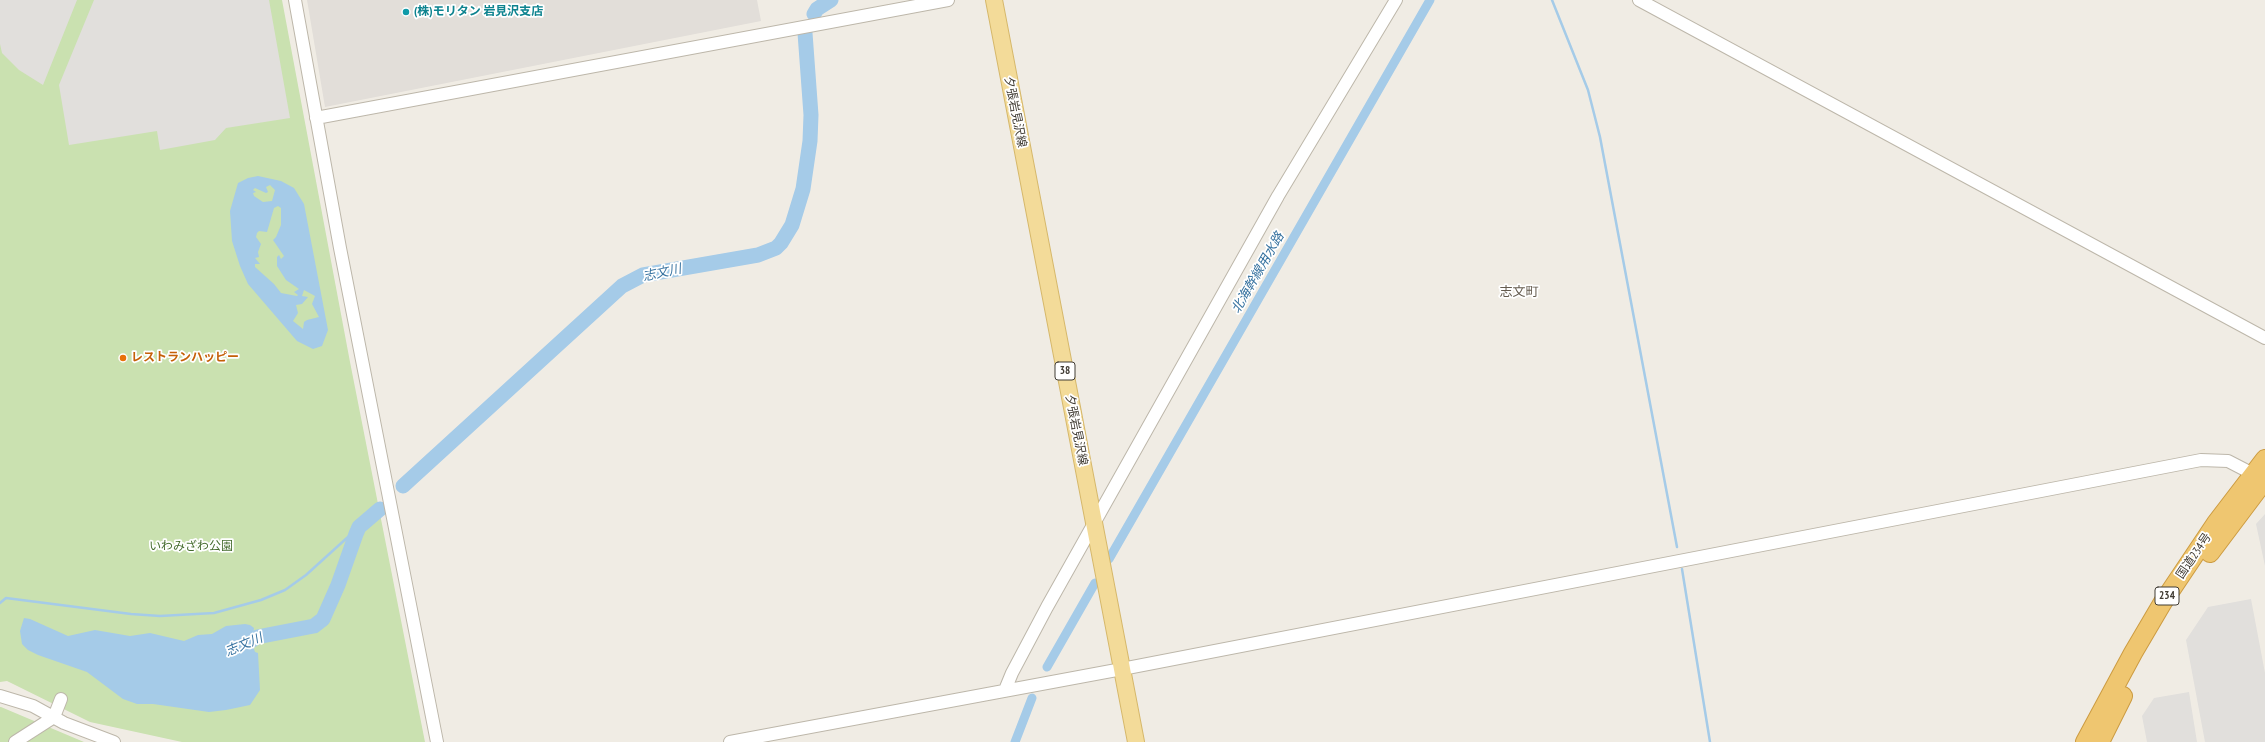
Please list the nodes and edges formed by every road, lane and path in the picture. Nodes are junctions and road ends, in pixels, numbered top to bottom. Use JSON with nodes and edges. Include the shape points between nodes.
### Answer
{"nodes":[{"id":1,"x":295,"y":0,"type":"edge"},
{"id":2,"x":948,"y":0,"type":"edge"},
{"id":3,"x":994,"y":0,"type":"edge"},
{"id":4,"x":1396,"y":0,"type":"edge"},
{"id":5,"x":1639,"y":0,"type":"edge"},
{"id":6,"x":316,"y":118,"type":"junction"},
{"id":7,"x":2265,"y":338,"type":"edge"},
{"id":8,"x":2265,"y":459,"type":"edge"},
{"id":9,"x":2261,"y":478,"type":"edge"},
{"id":10,"x":1094,"y":526,"type":"junction"},
{"id":11,"x":1122,"y":669,"type":"junction"},
{"id":12,"x":1004,"y":690,"type":"junction"},
{"id":13,"x":0,"y":696,"type":"edge"},
{"id":14,"x":61,"y":699,"type":"dead end"},
{"id":15,"x":54,"y":717,"type":"junction"},
{"id":16,"x":756,"y":740,"type":"edge"},
{"id":17,"x":15,"y":742,"type":"edge"},
{"id":18,"x":114,"y":742,"type":"edge"},
{"id":19,"x":437,"y":742,"type":"edge"},
{"id":20,"x":730,"y":742,"type":"edge"},
{"id":21,"x":1136,"y":742,"type":"edge"},
{"id":22,"x":2086,"y":742,"type":"edge"},
{"id":23,"x":2100,"y":742,"type":"edge"}],
"edges":[{"from":1,"to":6,"type":"street"},
{"from":2,"to":6,"type":"street"},
{"from":3,"to":10,"type":"main road","name":"夕張岩見沢線","number":"38"},
{"from":4,"to":10,"type":"street","via":[[1278,196]]},
{"from":5,"to":7,"type":"street"},
{"from":6,"to":19,"type":"street"},
{"from":8,"to":9,"type":"highway","name":"国道234号","number":"234"},
{"from":9,"to":11,"type":"street","via":[[2228,461],[2201,460]]},
{"from":9,"to":22,"type":"highway","name":"国道234号","number":"234","via":[[2212,528],[2163,602],[2122,672]]},
{"from":9,"to":23,"type":"highway","name":"国道234号","number":"234","via":[[2174,608]]},
{"from":10,"to":11,"type":"main road","name":"夕張岩見沢線","number":"38"},
{"from":10,"to":12,"type":"street","via":[[1047,607]]},
{"from":11,"to":12,"type":"street"},
{"from":11,"to":21,"type":"main road","name":"夕張岩見沢線","number":"38"},
{"from":12,"to":16,"type":"street"},
{"from":13,"to":15,"type":"street","via":[[33,706]]},
{"from":14,"to":15,"type":"street"},
{"from":15,"to":17,"type":"street"},
{"from":15,"to":18,"type":"street"},
{"from":16,"to":20,"type":"street"}]}
